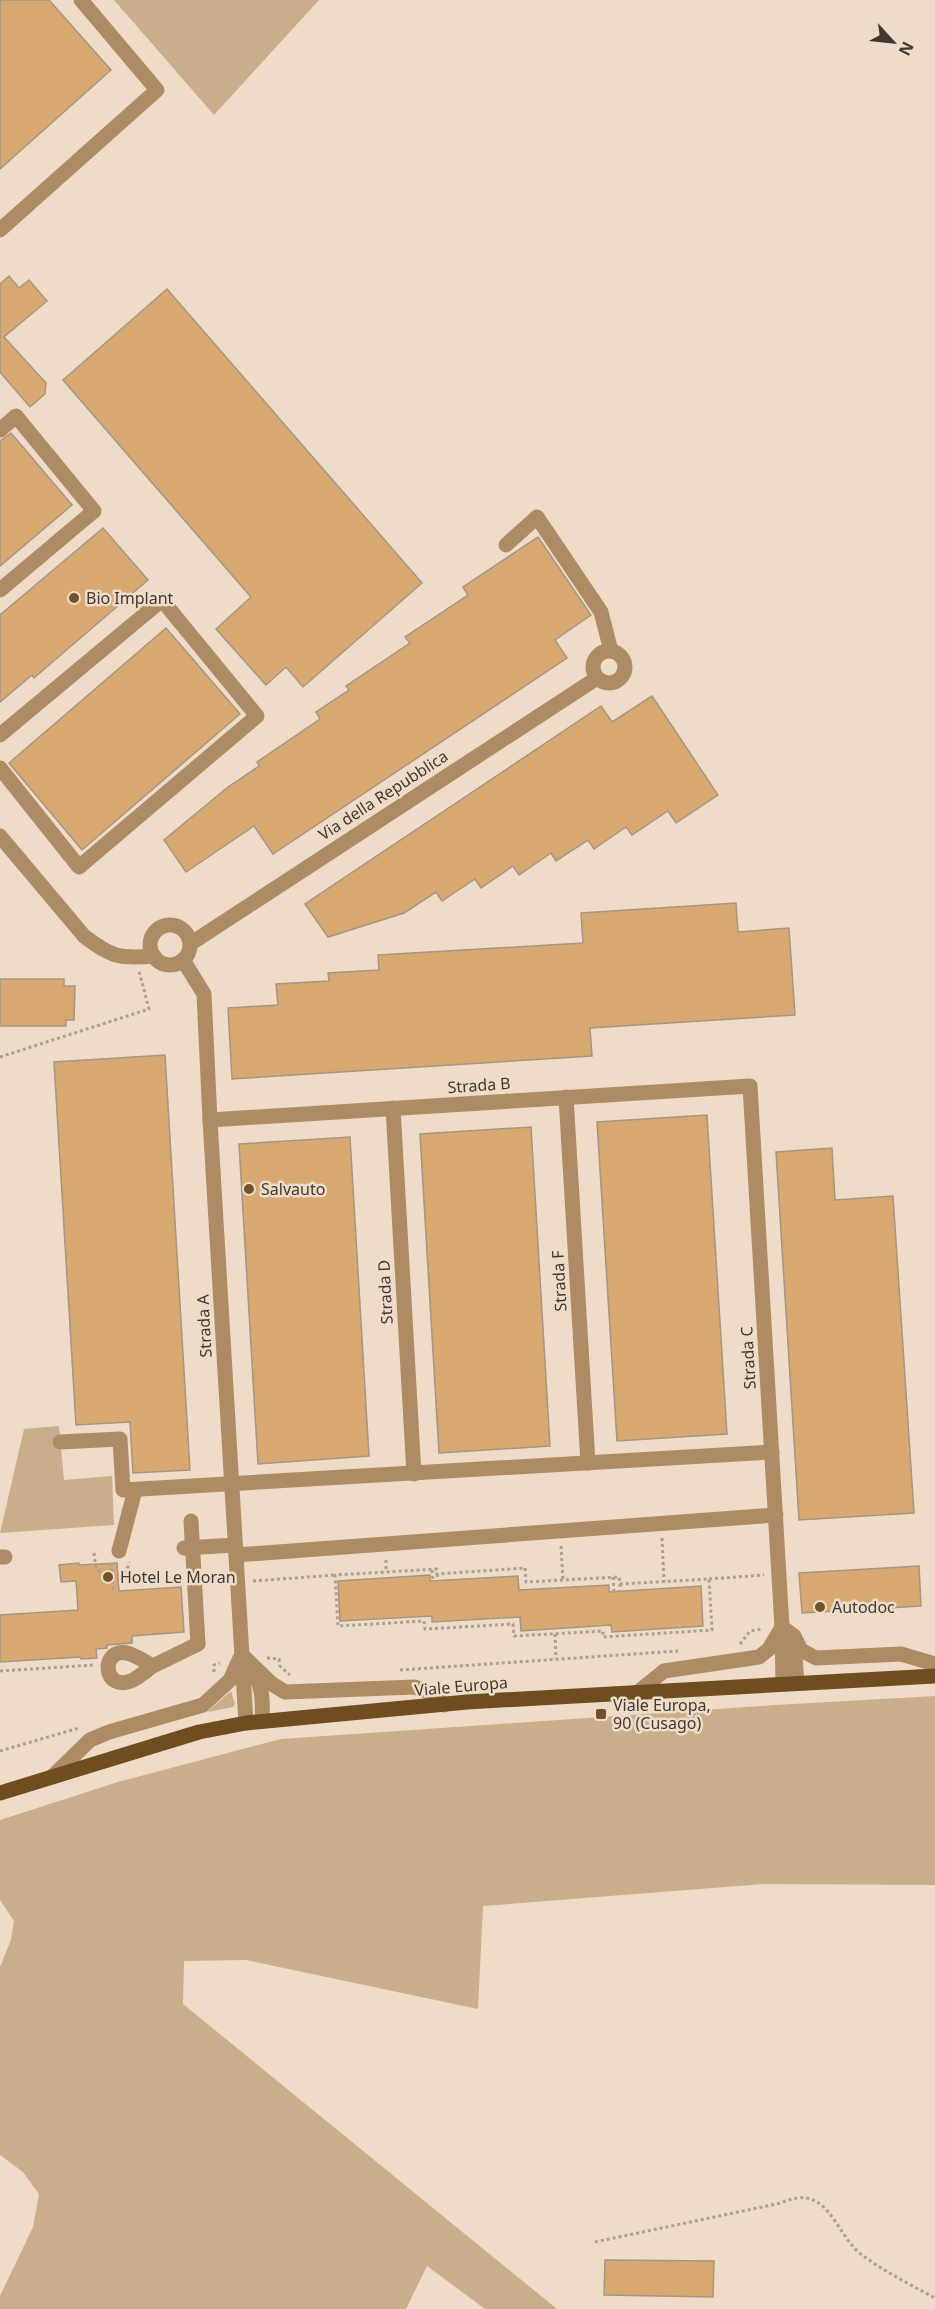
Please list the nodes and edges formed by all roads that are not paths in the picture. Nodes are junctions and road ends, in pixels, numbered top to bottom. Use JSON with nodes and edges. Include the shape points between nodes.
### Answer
{"nodes":[{"id":1,"x":81,"y":0,"type":"edge"},
{"id":2,"x":0,"y":230,"type":"edge"},
{"id":3,"x":0,"y":430,"type":"edge"},
{"id":4,"x":506,"y":545,"type":"dead end"},
{"id":5,"x":0,"y":590,"type":"edge"},
{"id":6,"x":611,"y":651,"type":"junction"},
{"id":7,"x":597,"y":678,"type":"junction"},
{"id":8,"x":0,"y":735,"type":"edge"},
{"id":9,"x":0,"y":768,"type":"edge"},
{"id":10,"x":0,"y":836,"type":"edge"},
{"id":11,"x":190,"y":944,"type":"junction"},
{"id":12,"x":154,"y":956,"type":"junction"},
{"id":13,"x":183,"y":960,"type":"junction"},
{"id":14,"x":750,"y":1086,"type":"joint"},
{"id":15,"x":566,"y":1097,"type":"junction"},
{"id":16,"x":393,"y":1108,"type":"junction"},
{"id":17,"x":210,"y":1120,"type":"junction"},
{"id":18,"x":60,"y":1442,"type":"dead end"},
{"id":19,"x":772,"y":1452,"type":"junction"},
{"id":20,"x":588,"y":1463,"type":"junction"},
{"id":21,"x":414,"y":1474,"type":"junction"},
{"id":22,"x":231,"y":1485,"type":"junction"},
{"id":23,"x":135,"y":1490,"type":"junction"},
{"id":24,"x":776,"y":1515,"type":"junction"},
{"id":25,"x":191,"y":1521,"type":"dead end"},
{"id":26,"x":188,"y":1548,"type":"junction"},
{"id":27,"x":235,"y":1550,"type":"junction"},
{"id":28,"x":120,"y":1558,"type":"road end"},
{"id":29,"x":782,"y":1627,"type":"junction"},
{"id":30,"x":242,"y":1655,"type":"junction"},
{"id":31,"x":935,"y":1664,"type":"edge"},
{"id":32,"x":153,"y":1666,"type":"junction"},
{"id":33,"x":935,"y":1676,"type":"edge"},
{"id":34,"x":790,"y":1684,"type":"junction"},
{"id":35,"x":638,"y":1692,"type":"junction"},
{"id":36,"x":444,"y":1705,"type":"junction"},
{"id":37,"x":254,"y":1722,"type":"junction"},
{"id":38,"x":53,"y":1776,"type":"junction"},
{"id":39,"x":0,"y":1793,"type":"edge"}],
"edges":[{"from":1,"to":2,"type":"street","via":[[157,90]]},
{"from":3,"to":5,"type":"street","via":[[16,416],[94,511]]},
{"from":4,"to":6,"type":"street","via":[[537,517],[601,612]]},
{"from":6,"to":7,"type":"street","via":[[594,659]]},
{"from":6,"to":7,"type":"street","via":[[623,659],[623,674],[611,683]]},
{"from":7,"to":11,"type":"street","name":"Via della Repubblica"},
{"from":8,"to":9,"type":"street","via":[[162,600],[257,716],[79,867]]},
{"from":10,"to":12,"type":"street","via":[[84,936],[100,949],[118,957]]},
{"from":11,"to":12,"type":"street","via":[[180,928],[161,927],[150,943]]},
{"from":11,"to":13,"type":"street"},
{"from":12,"to":13,"type":"street","via":[[171,965]]},
{"from":13,"to":17,"type":"street","name":"Strada A","via":[[204,994]]},
{"from":14,"to":15,"type":"street","name":"Strada B"},
{"from":14,"to":19,"type":"street","name":"Strada C"},
{"from":15,"to":16,"type":"street","name":"Strada B"},
{"from":15,"to":20,"type":"street","name":"Strada F"},
{"from":16,"to":17,"type":"street","name":"Strada B"},
{"from":16,"to":21,"type":"street","name":"Strada D"},
{"from":17,"to":22,"type":"street","name":"Strada A"},
{"from":18,"to":23,"type":"street","via":[[120,1439],[123,1490]]},
{"from":19,"to":20,"type":"street"},
{"from":19,"to":24,"type":"street","name":"Strada C"},
{"from":20,"to":21,"type":"street"},
{"from":21,"to":22,"type":"street"},
{"from":22,"to":23,"type":"street"},
{"from":22,"to":27,"type":"street","name":"Strada A"},
{"from":23,"to":28,"type":"street"},
{"from":24,"to":27,"type":"street"},
{"from":24,"to":29,"type":"street","name":"Strada C"},
{"from":25,"to":26,"type":"street"},
{"from":26,"to":27,"type":"street"},
{"from":26,"to":32,"type":"street","via":[[203,1647]]},
{"from":27,"to":30,"type":"street","name":"Strada A"},
{"from":29,"to":31,"type":"street","via":[[794,1636],[801,1650],[816,1658],[901,1654]]},
{"from":29,"to":34,"type":"street","name":"Strada C"},
{"from":29,"to":35,"type":"street","via":[[770,1649],[759,1657],[664,1671]]},
{"from":30,"to":36,"type":"street","via":[[285,1692],[415,1687],[434,1694]]},
{"from":30,"to":37,"type":"street","name":"Strada A"},
{"from":30,"to":38,"type":"street","via":[[230,1680],[203,1705],[90,1740]]},
{"from":32,"to":32,"type":"street","via":[[119,1653],[112,1657],[108,1672],[119,1682],[135,1679]]},
{"from":33,"to":34,"type":"main road","name":"Viale Europa"},
{"from":34,"to":35,"type":"main road","name":"Viale Europa"},
{"from":35,"to":36,"type":"main road","name":"Viale Europa"},
{"from":36,"to":37,"type":"main road","name":"Viale Europa"},
{"from":37,"to":38,"type":"main road","name":"Viale Europa","via":[[199,1732]]},
{"from":38,"to":39,"type":"main road","name":"Viale Europa"}]}
